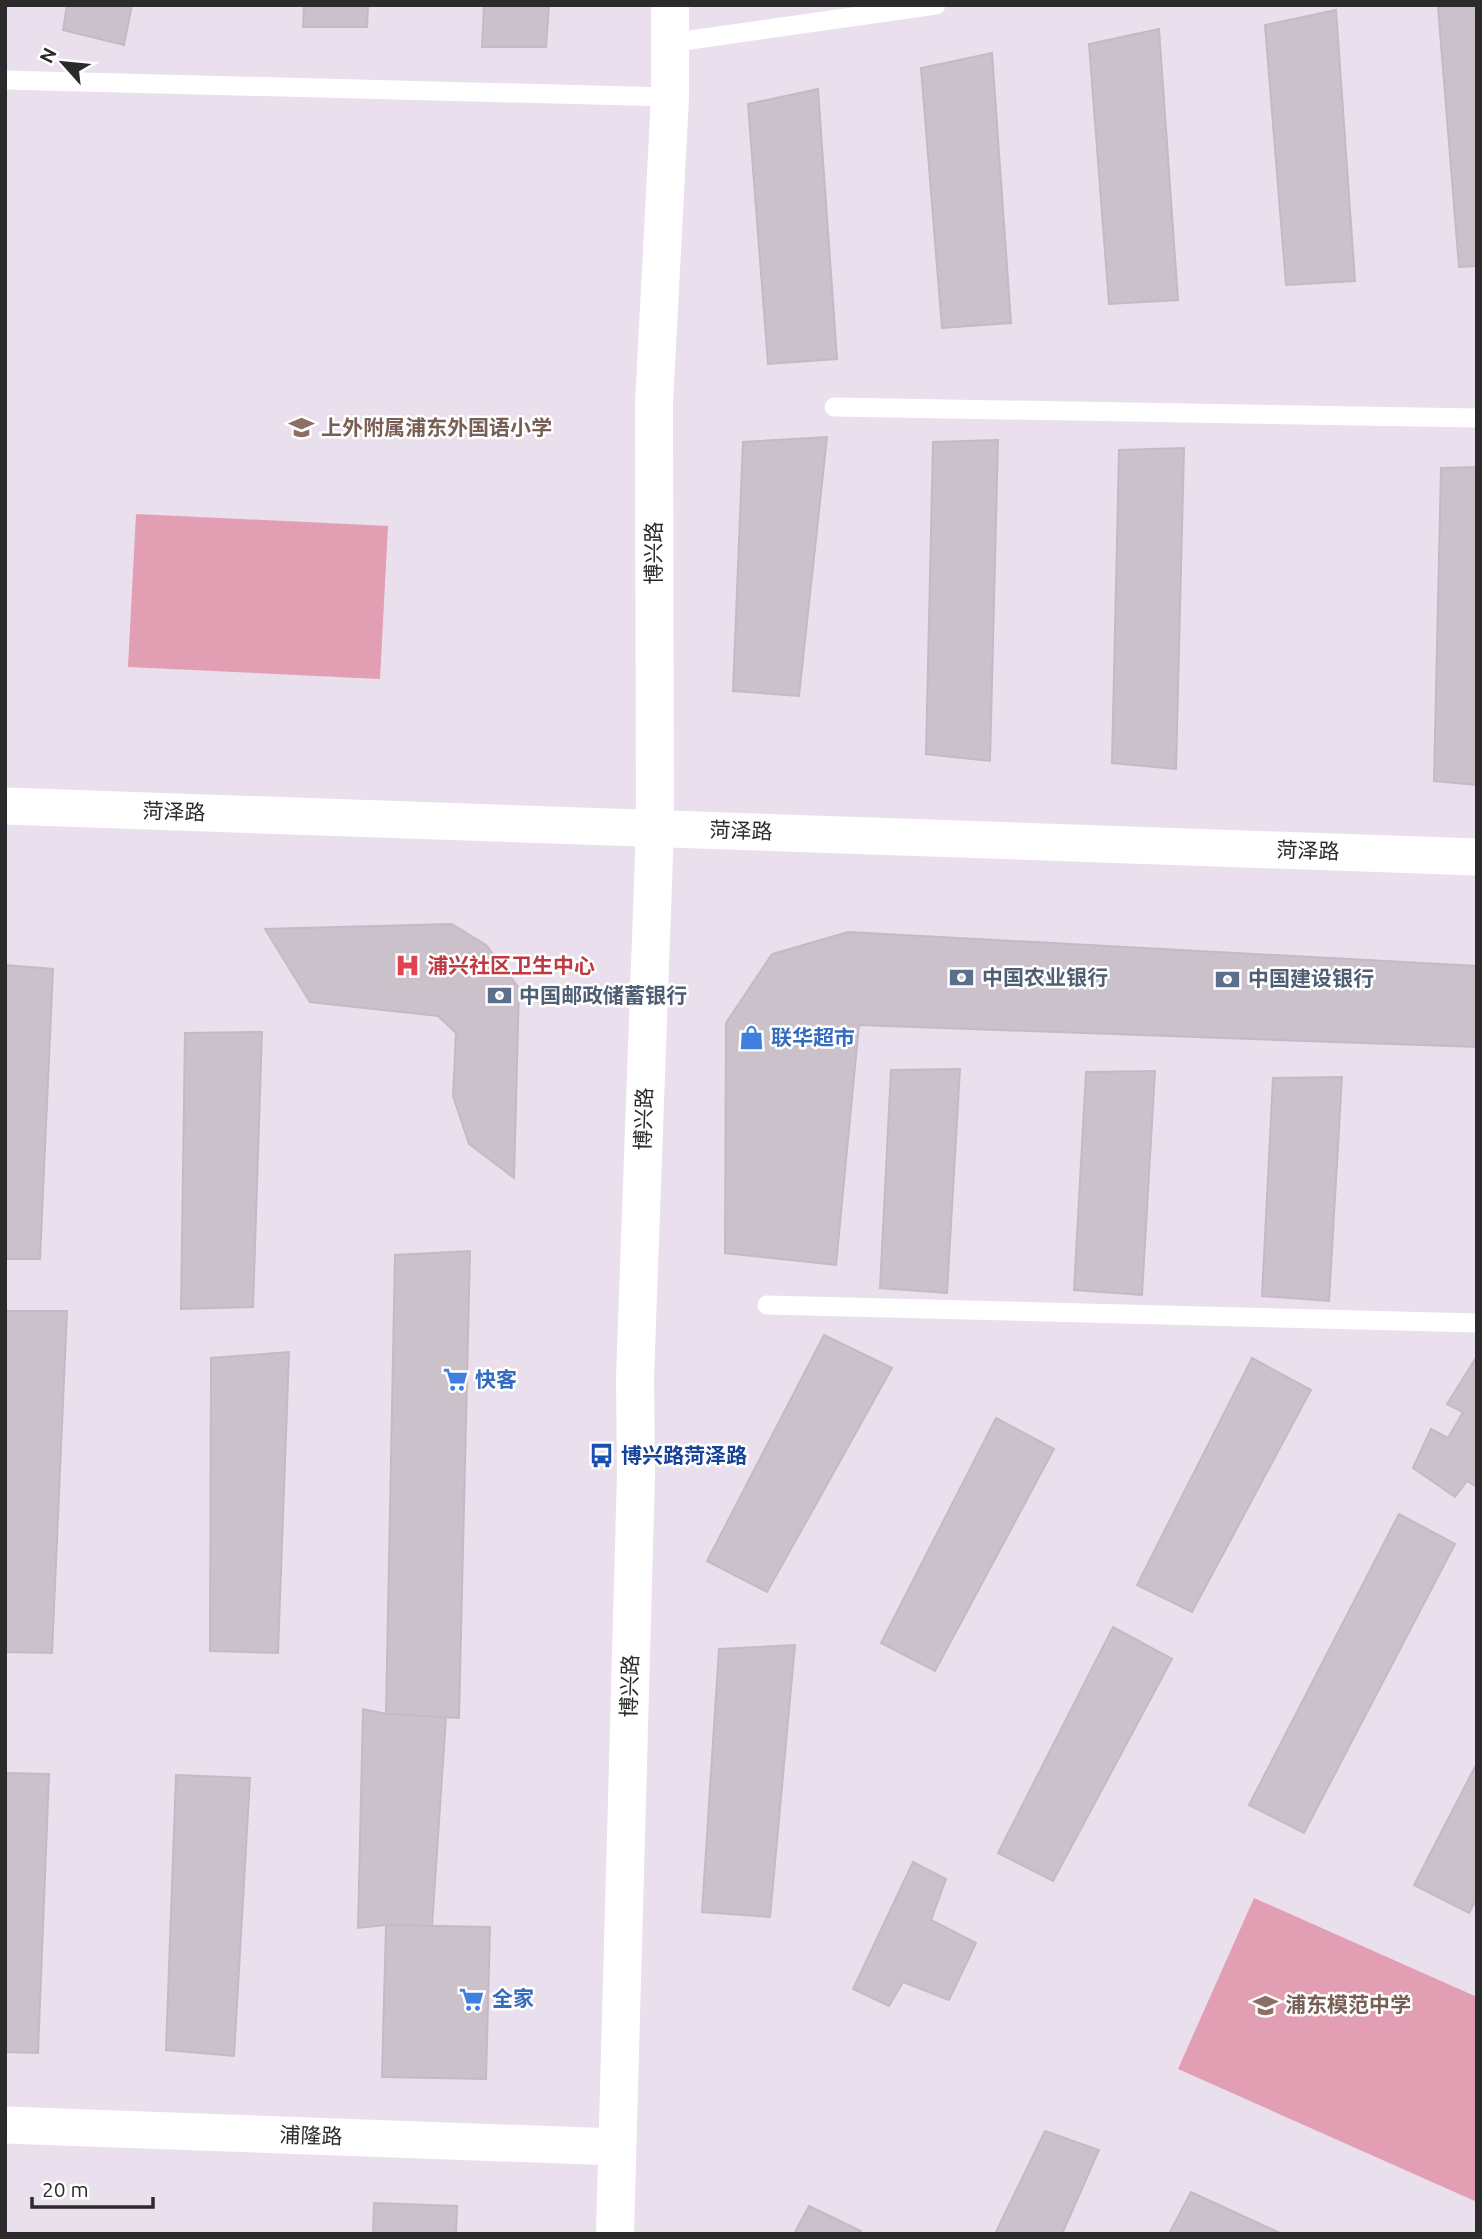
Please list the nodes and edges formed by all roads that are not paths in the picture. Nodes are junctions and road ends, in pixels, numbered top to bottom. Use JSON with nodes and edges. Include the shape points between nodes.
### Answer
{"nodes":[{"id":1,"x":670,"y":5,"type":"edge"},
{"id":2,"x":936,"y":5,"type":"edge"},
{"id":3,"x":669,"y":43,"type":"junction"},
{"id":4,"x":5,"y":80,"type":"edge"},
{"id":5,"x":670,"y":97,"type":"junction"},
{"id":6,"x":834,"y":407,"type":"dead end"},
{"id":7,"x":1477,"y":418,"type":"edge"},
{"id":8,"x":5,"y":806,"type":"edge"},
{"id":9,"x":655,"y":828,"type":"junction"},
{"id":10,"x":1477,"y":857,"type":"edge"},
{"id":11,"x":767,"y":1305,"type":"dead end"},
{"id":12,"x":1477,"y":1323,"type":"edge"},
{"id":13,"x":5,"y":2125,"type":"edge"},
{"id":14,"x":617,"y":2147,"type":"junction"},
{"id":15,"x":615,"y":2234,"type":"edge"}],
"edges":[{"from":1,"to":3,"type":"street","name":"博兴路"},
{"from":2,"to":3,"type":"lane"},
{"from":3,"to":5,"type":"street","name":"博兴路"},
{"from":4,"to":5,"type":"lane"},
{"from":5,"to":9,"type":"street","name":"博兴路","via":[[654,404]]},
{"from":6,"to":7,"type":"lane"},
{"from":8,"to":9,"type":"street","name":"菏泽路"},
{"from":9,"to":10,"type":"street","name":"菏泽路"},
{"from":9,"to":14,"type":"street","name":"博兴路","via":[[635,1377]]},
{"from":11,"to":12,"type":"lane"},
{"from":13,"to":14,"type":"street","name":"浦隆路"},
{"from":14,"to":15,"type":"street","name":"博兴路"}]}
